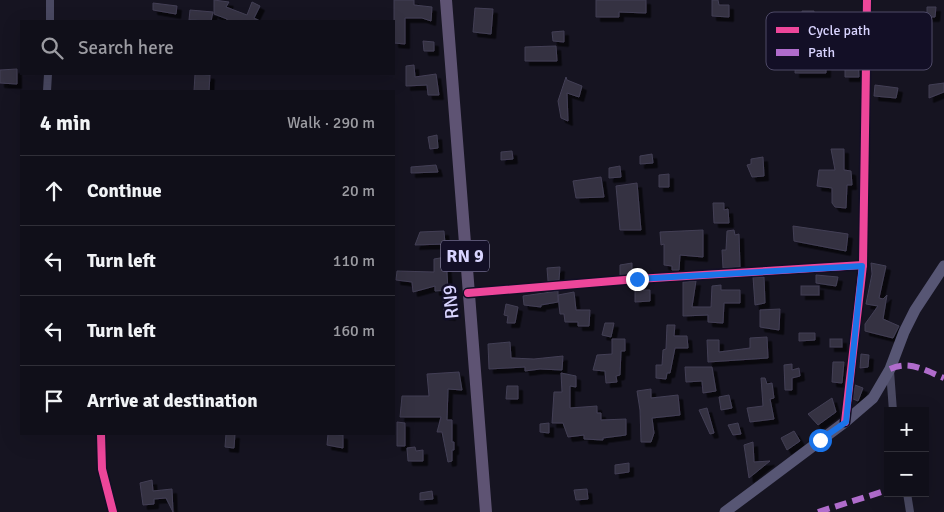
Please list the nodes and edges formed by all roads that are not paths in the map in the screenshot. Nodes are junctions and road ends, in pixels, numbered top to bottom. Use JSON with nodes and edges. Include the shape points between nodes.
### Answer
{"nodes":[{"id":1,"x":50,"y":0,"type":"edge"},
{"id":2,"x":446,"y":0,"type":"edge"},
{"id":3,"x":50,"y":20,"type":"edge"},
{"id":4,"x":866,"y":70,"type":"edge"},
{"id":5,"x":48,"y":75,"type":"edge"},
{"id":6,"x":47,"y":90,"type":"edge"},
{"id":7,"x":862,"y":266,"type":"junction"},
{"id":8,"x":944,"y":266,"type":"edge"},
{"id":9,"x":468,"y":293,"type":"junction"},
{"id":10,"x":890,"y":369,"type":"junction"},
{"id":11,"x":893,"y":407,"type":"edge"},
{"id":12,"x":846,"y":422,"type":"junction"},
{"id":13,"x":102,"y":435,"type":"edge"},
{"id":14,"x":908,"y":497,"type":"edge"},
{"id":15,"x":113,"y":512,"type":"edge"},
{"id":16,"x":486,"y":512,"type":"edge"},
{"id":17,"x":725,"y":512,"type":"edge"},
{"id":18,"x":910,"y":512,"type":"edge"}],
"edges":[{"from":1,"to":3,"type":"street"},
{"from":2,"to":9,"type":"main road","name":"RN9","number":"RN 9"},
{"from":4,"to":7,"type":"street"},
{"from":5,"to":6,"type":"street"},
{"from":7,"to":9,"type":"street"},
{"from":7,"to":12,"type":"street"},
{"from":8,"to":10,"type":"main road","via":[[912,317]]},
{"from":9,"to":16,"type":"main road","name":"RN9","number":"RN 9"},
{"from":10,"to":11,"type":"street"},
{"from":10,"to":12,"type":"main road","via":[[873,398]]},
{"from":12,"to":17,"type":"main road"},
{"from":13,"to":15,"type":"street","via":[[102,469]]},
{"from":14,"to":18,"type":"street"}]}
